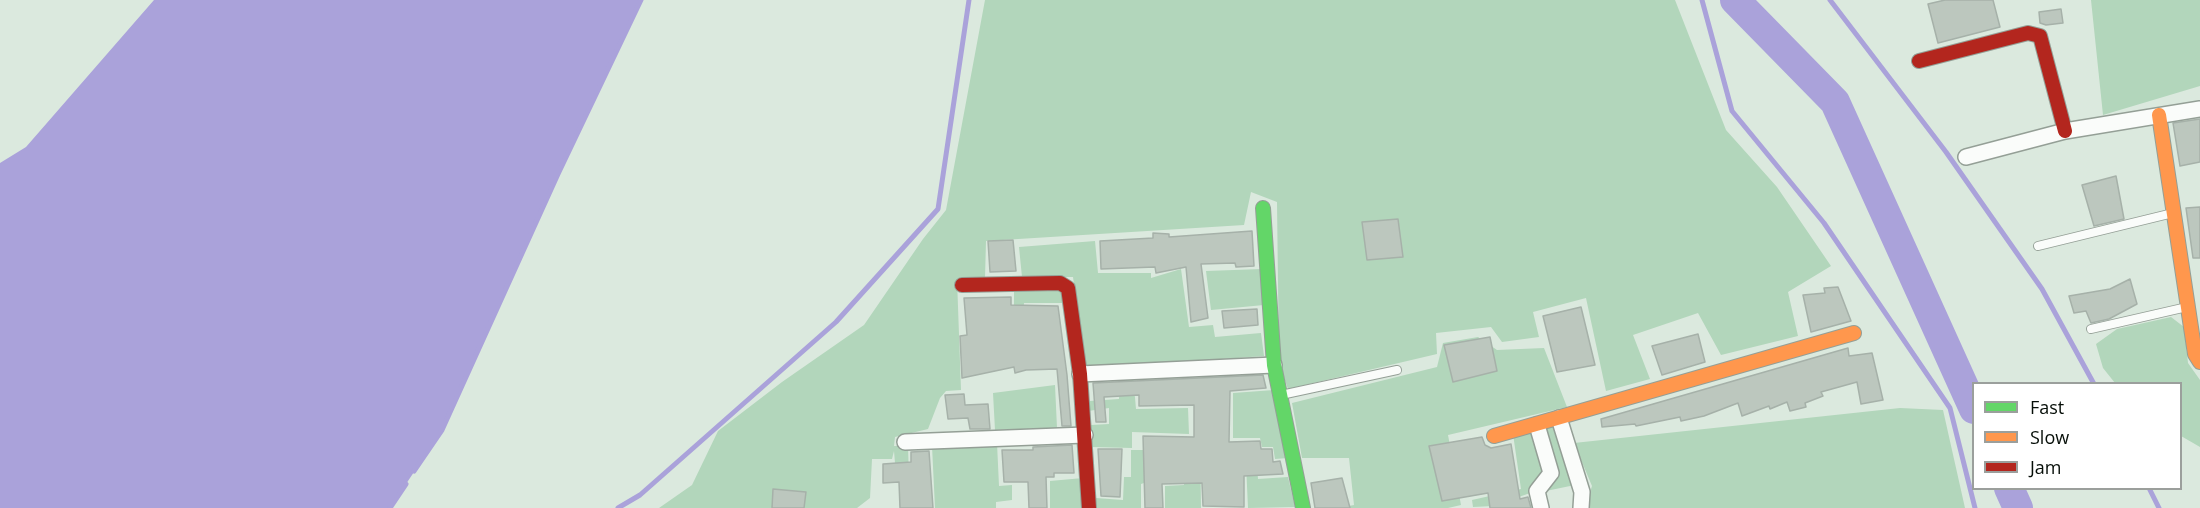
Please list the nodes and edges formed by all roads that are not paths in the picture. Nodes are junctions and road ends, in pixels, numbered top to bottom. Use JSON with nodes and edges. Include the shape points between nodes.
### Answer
{"nodes":[{"id":1,"x":1919,"y":61,"type":"dead end"},
{"id":2,"x":2200,"y":109,"type":"edge"},
{"id":3,"x":2159,"y":115,"type":"junction"},
{"id":4,"x":2065,"y":131,"type":"junction"},
{"id":5,"x":1966,"y":157,"type":"dead end"},
{"id":6,"x":1263,"y":208,"type":"dead end"},
{"id":7,"x":2174,"y":212,"type":"junction"},
{"id":8,"x":2038,"y":246,"type":"dead end"},
{"id":9,"x":963,"y":285,"type":"dead end"},
{"id":10,"x":2188,"y":306,"type":"junction"},
{"id":11,"x":2091,"y":329,"type":"dead end"},
{"id":12,"x":1854,"y":333,"type":"dead end"},
{"id":13,"x":2200,"y":362,"type":"edge"},
{"id":14,"x":1274,"y":365,"type":"junction"},
{"id":15,"x":1397,"y":370,"type":"dead end"},
{"id":16,"x":1080,"y":374,"type":"junction"},
{"id":17,"x":1280,"y":396,"type":"junction"},
{"id":18,"x":1559,"y":418,"type":"junction"},
{"id":19,"x":1537,"y":424,"type":"junction"},
{"id":20,"x":1085,"y":435,"type":"junction"},
{"id":21,"x":1494,"y":436,"type":"dead end"},
{"id":22,"x":905,"y":442,"type":"dead end"},
{"id":23,"x":1089,"y":508,"type":"edge"},
{"id":24,"x":1303,"y":508,"type":"edge"},
{"id":25,"x":1541,"y":508,"type":"edge"},
{"id":26,"x":1581,"y":508,"type":"edge"}],
"edges":[{"from":1,"to":4,"type":"street","via":[[2028,33],[2040,36]]},
{"from":2,"to":3,"type":"street"},
{"from":3,"to":4,"type":"street"},
{"from":3,"to":7,"type":"street"},
{"from":4,"to":5,"type":"street"},
{"from":6,"to":14,"type":"street"},
{"from":7,"to":8,"type":"lane"},
{"from":7,"to":10,"type":"street"},
{"from":9,"to":16,"type":"street","via":[[1065,285],[1070,294]]},
{"from":10,"to":11,"type":"lane"},
{"from":10,"to":13,"type":"street"},
{"from":12,"to":18,"type":"street"},
{"from":14,"to":16,"type":"street"},
{"from":14,"to":17,"type":"street"},
{"from":15,"to":17,"type":"lane"},
{"from":16,"to":20,"type":"street"},
{"from":17,"to":24,"type":"street"},
{"from":18,"to":19,"type":"street"},
{"from":18,"to":26,"type":"street","via":[[1582,492]]},
{"from":19,"to":21,"type":"street"},
{"from":19,"to":25,"type":"street","via":[[1551,473],[1537,491]]},
{"from":20,"to":22,"type":"street"},
{"from":20,"to":23,"type":"street"}]}
